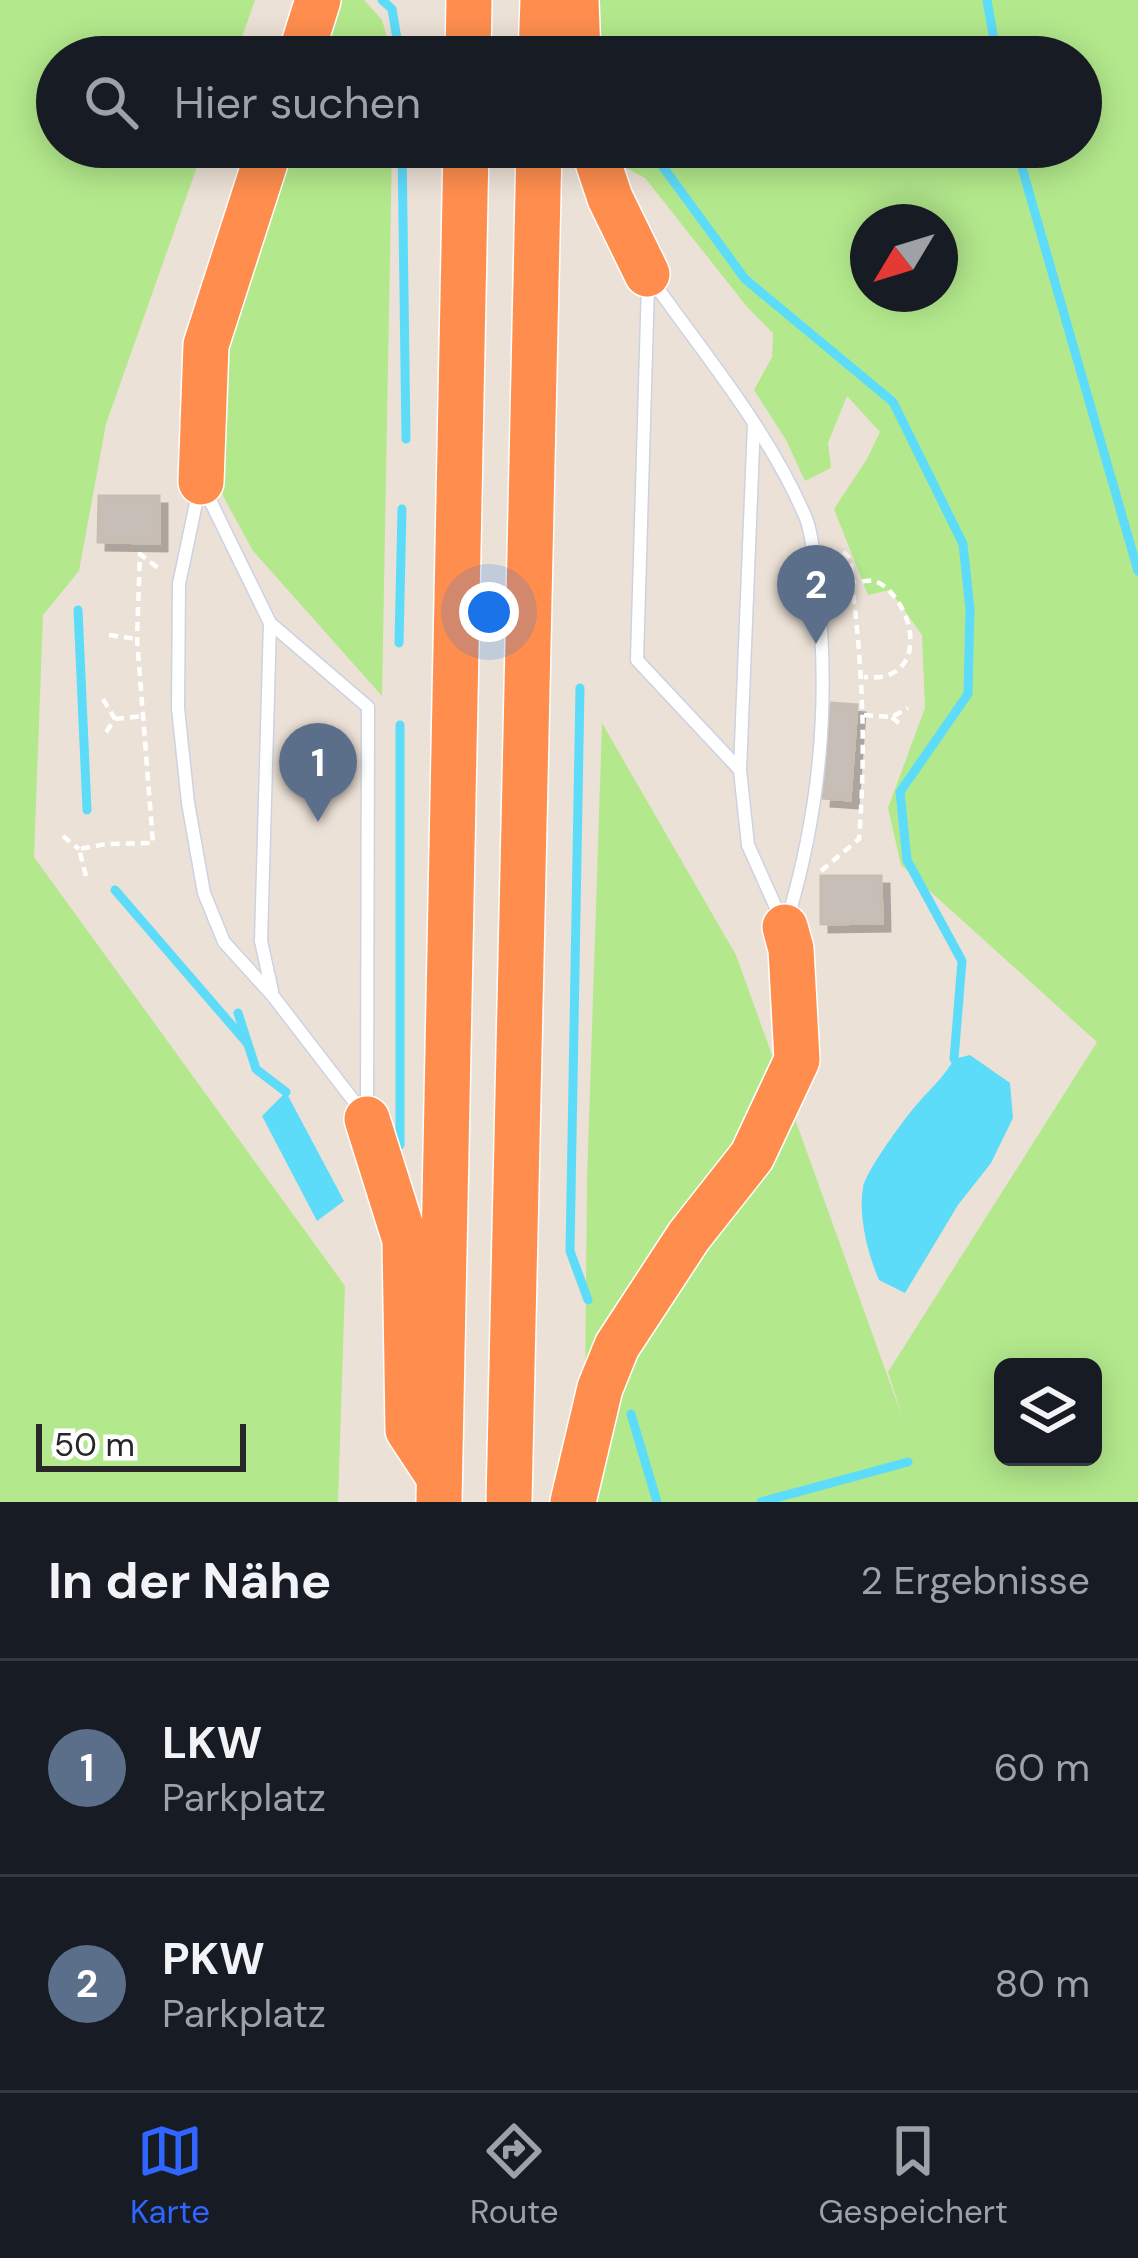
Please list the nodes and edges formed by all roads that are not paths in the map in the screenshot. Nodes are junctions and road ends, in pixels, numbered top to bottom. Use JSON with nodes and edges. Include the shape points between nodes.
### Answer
{"nodes":[{"id":1,"x":318,"y":0,"type":"edge"},
{"id":2,"x":469,"y":0,"type":"edge"},
{"id":3,"x":543,"y":0,"type":"edge"},
{"id":4,"x":576,"y":0,"type":"edge"},
{"id":5,"x":307,"y":36,"type":"edge"},
{"id":6,"x":468,"y":36,"type":"edge"},
{"id":7,"x":542,"y":36,"type":"edge"},
{"id":8,"x":577,"y":36,"type":"edge"},
{"id":9,"x":263,"y":168,"type":"edge"},
{"id":10,"x":466,"y":168,"type":"edge"},
{"id":11,"x":539,"y":168,"type":"edge"},
{"id":12,"x":600,"y":168,"type":"edge"},
{"id":13,"x":647,"y":274,"type":"junction"},
{"id":14,"x":754,"y":424,"type":"junction"},
{"id":15,"x":201,"y":482,"type":"junction"},
{"id":16,"x":270,"y":623,"type":"junction"},
{"id":17,"x":740,"y":770,"type":"junction"},
{"id":18,"x":785,"y":928,"type":"junction"},
{"id":19,"x":274,"y":996,"type":"junction"},
{"id":20,"x":367,"y":1119,"type":"junction"},
{"id":21,"x":439,"y":1490,"type":"edge"},
{"id":22,"x":509,"y":1502,"type":"edge"},
{"id":23,"x":573,"y":1502,"type":"edge"}],
"edges":[{"from":1,"to":5,"type":"highway"},
{"from":2,"to":6,"type":"highway"},
{"from":3,"to":7,"type":"highway"},
{"from":4,"to":8,"type":"highway"},
{"from":9,"to":15,"type":"highway","via":[[206,345]]},
{"from":10,"to":21,"type":"highway"},
{"from":11,"to":22,"type":"highway"},
{"from":12,"to":13,"type":"highway"},
{"from":13,"to":14,"type":"lane"},
{"from":13,"to":17,"type":"lane","via":[[637,660]]},
{"from":14,"to":17,"type":"lane"},
{"from":14,"to":18,"type":"lane","via":[[808,520],[824,640],[821,770]]},
{"from":15,"to":16,"type":"lane"},
{"from":15,"to":19,"type":"lane","via":[[179,584],[178,708],[188,803],[204,893],[224,942]]},
{"from":16,"to":19,"type":"lane","via":[[261,941]]},
{"from":16,"to":20,"type":"lane","via":[[368,707]]},
{"from":17,"to":18,"type":"lane","via":[[748,845]]},
{"from":18,"to":23,"type":"highway","via":[[797,1060],[752,1156],[617,1346]]},
{"from":19,"to":20,"type":"lane"},
{"from":20,"to":21,"type":"highway","via":[[405,1240],[408,1430]]}]}
